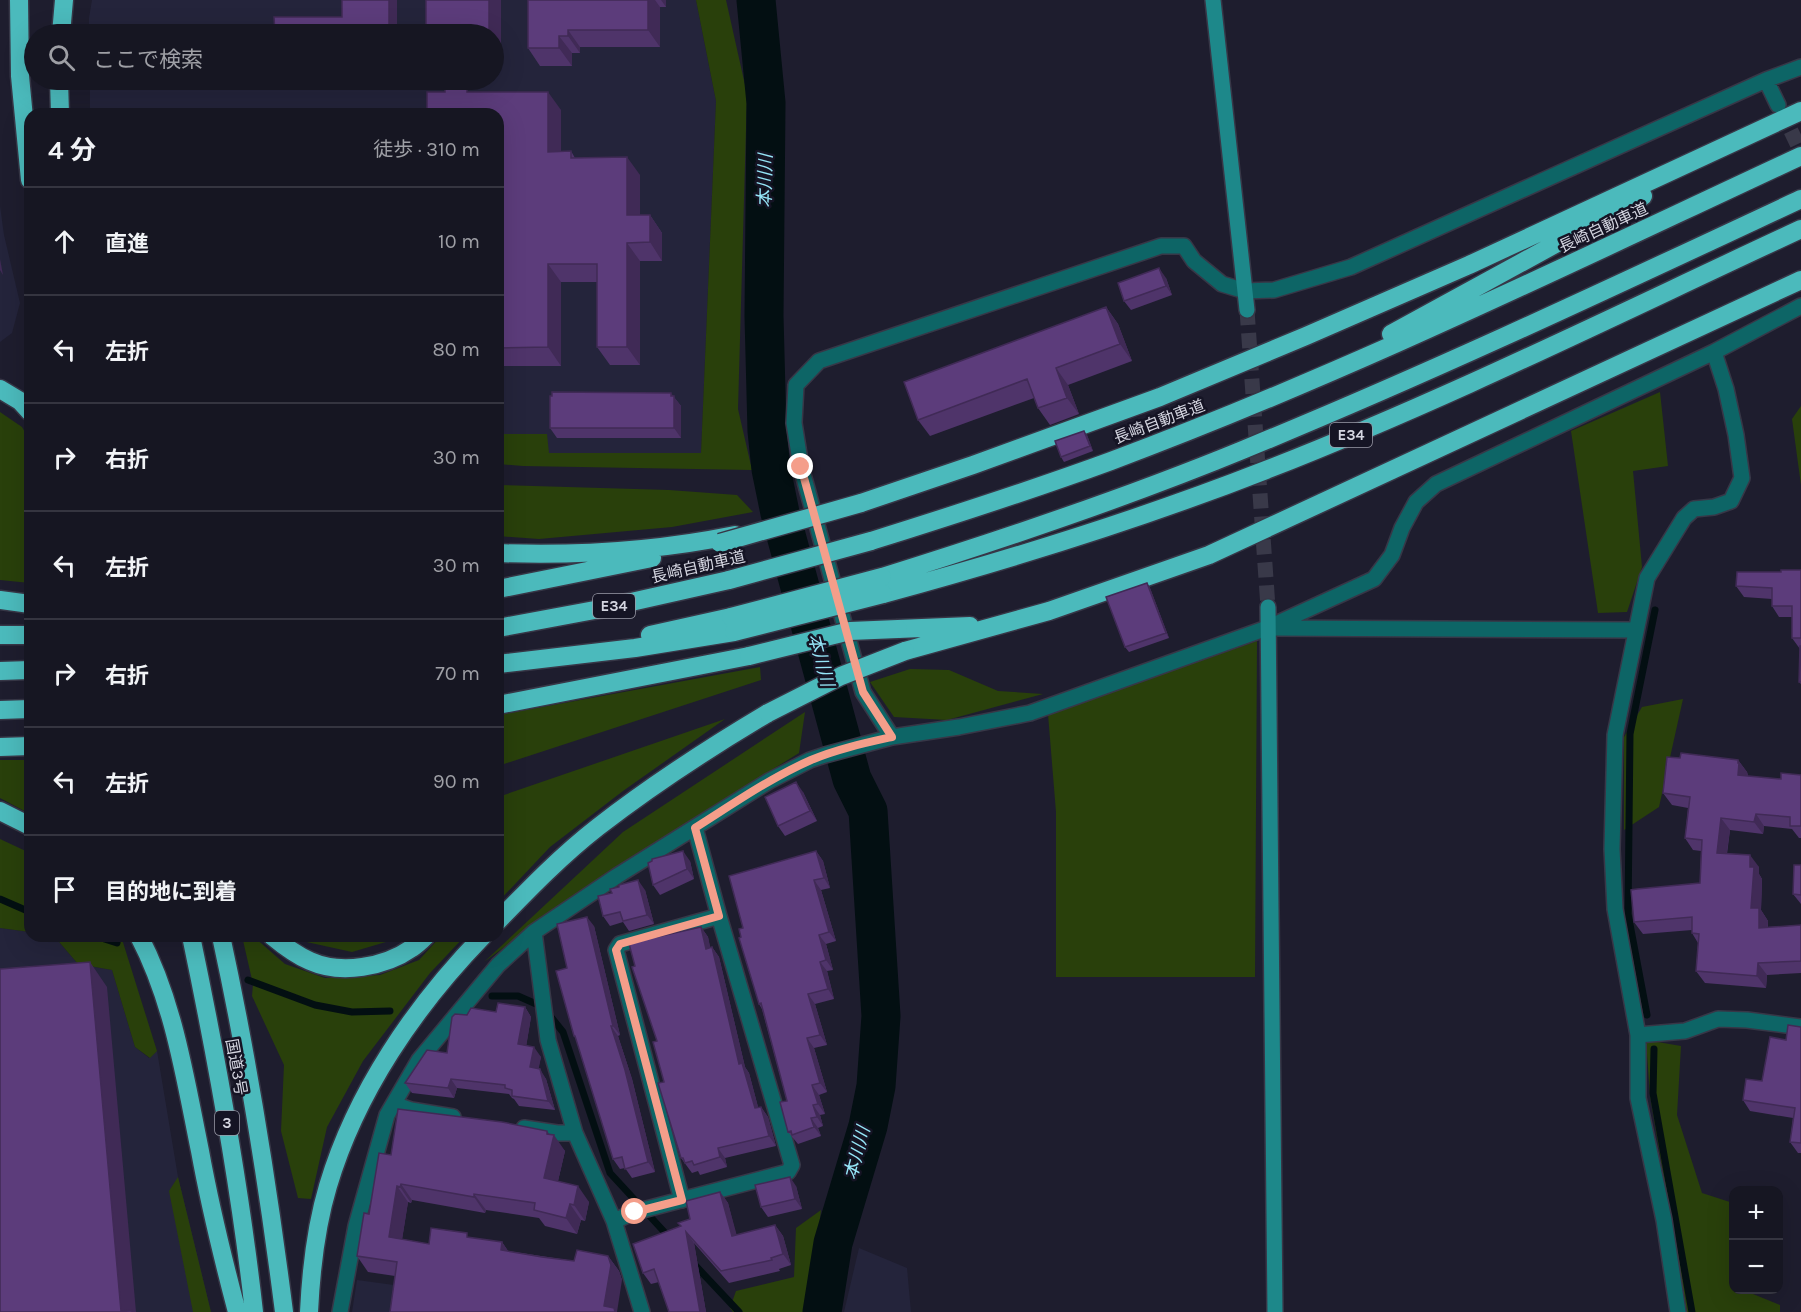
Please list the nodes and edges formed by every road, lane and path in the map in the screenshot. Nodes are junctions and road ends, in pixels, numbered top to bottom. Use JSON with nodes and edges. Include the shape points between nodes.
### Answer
{"nodes":[{"id":1,"x":19,"y":0,"type":"edge"},
{"id":2,"x":64,"y":0,"type":"edge"},
{"id":3,"x":1213,"y":0,"type":"edge"},
{"id":4,"x":62,"y":24,"type":"edge"},
{"id":5,"x":1801,"y":67,"type":"edge"},
{"id":6,"x":1766,"y":80,"type":"junction"},
{"id":7,"x":59,"y":90,"type":"edge"},
{"id":8,"x":60,"y":108,"type":"edge"},
{"id":9,"x":1790,"y":110,"type":"edge"},
{"id":10,"x":24,"y":118,"type":"edge"},
{"id":11,"x":1801,"y":156,"type":"edge"},
{"id":12,"x":1801,"y":199,"type":"edge"},
{"id":13,"x":1801,"y":229,"type":"edge"},
{"id":14,"x":1801,"y":242,"type":"edge"},
{"id":15,"x":1801,"y":280,"type":"edge"},
{"id":16,"x":1245,"y":291,"type":"junction"},
{"id":17,"x":1801,"y":306,"type":"edge"},
{"id":18,"x":1246,"y":310,"type":"tunnel mouth"},
{"id":19,"x":1714,"y":352,"type":"junction"},
{"id":20,"x":0,"y":389,"type":"edge"},
{"id":21,"x":24,"y":405,"type":"edge"},
{"id":22,"x":1227,"y":416,"type":"junction"},
{"id":23,"x":1267,"y":470,"type":"junction"},
{"id":24,"x":720,"y":541,"type":"junction"},
{"id":25,"x":504,"y":553,"type":"edge"},
{"id":26,"x":882,"y":585,"type":"junction"},
{"id":27,"x":504,"y":588,"type":"edge"},
{"id":28,"x":0,"y":600,"type":"edge"},
{"id":29,"x":24,"y":603,"type":"edge"},
{"id":30,"x":1268,"y":607,"type":"tunnel mouth"},
{"id":31,"x":1022,"y":619,"type":"junction"},
{"id":32,"x":504,"y":627,"type":"edge"},
{"id":33,"x":1267,"y":628,"type":"junction"},
{"id":34,"x":1636,"y":630,"type":"junction"},
{"id":35,"x":0,"y":635,"type":"edge"},
{"id":36,"x":24,"y":635,"type":"edge"},
{"id":37,"x":504,"y":663,"type":"edge"},
{"id":38,"x":24,"y":670,"type":"edge"},
{"id":39,"x":0,"y":671,"type":"edge"},
{"id":40,"x":504,"y":704,"type":"edge"},
{"id":41,"x":24,"y":709,"type":"edge"},
{"id":42,"x":0,"y":710,"type":"edge"},
{"id":43,"x":892,"y":737,"type":"junction"},
{"id":44,"x":24,"y":746,"type":"edge"},
{"id":45,"x":0,"y":747,"type":"edge"},
{"id":46,"x":0,"y":811,"type":"edge"},
{"id":47,"x":24,"y":823,"type":"edge"},
{"id":48,"x":695,"y":828,"type":"junction"},
{"id":49,"x":504,"y":915,"type":"edge"},
{"id":50,"x":719,"y":916,"type":"junction"},
{"id":51,"x":534,"y":932,"type":"junction"},
{"id":52,"x":142,"y":942,"type":"edge"},
{"id":53,"x":191,"y":942,"type":"edge"},
{"id":54,"x":222,"y":942,"type":"edge"},
{"id":55,"x":279,"y":942,"type":"edge"},
{"id":56,"x":420,"y":942,"type":"edge"},
{"id":57,"x":478,"y":942,"type":"edge"},
{"id":58,"x":1801,"y":1027,"type":"edge"},
{"id":59,"x":1638,"y":1035,"type":"junction"},
{"id":60,"x":394,"y":1104,"type":"junction"},
{"id":61,"x":467,"y":1119,"type":"edge"},
{"id":62,"x":512,"y":1126,"type":"edge"},
{"id":63,"x":575,"y":1133,"type":"junction"},
{"id":64,"x":682,"y":1200,"type":"junction"},
{"id":65,"x":615,"y":1221,"type":"junction"},
{"id":66,"x":237,"y":1312,"type":"edge"},
{"id":67,"x":254,"y":1312,"type":"edge"},
{"id":68,"x":284,"y":1312,"type":"edge"},
{"id":69,"x":309,"y":1312,"type":"edge"},
{"id":70,"x":340,"y":1312,"type":"edge"},
{"id":71,"x":642,"y":1312,"type":"edge"},
{"id":72,"x":1275,"y":1312,"type":"edge"},
{"id":73,"x":1678,"y":1312,"type":"edge"}],
"edges":[{"from":1,"to":10,"type":"highway"},
{"from":2,"to":4,"type":"highway"},
{"from":3,"to":16,"type":"street"},
{"from":5,"to":6,"type":"street"},
{"from":6,"to":9,"type":"street"},
{"from":6,"to":16,"type":"street","via":[[1352,267],[1275,290]]},
{"from":7,"to":8,"type":"highway"},
{"from":9,"to":22,"type":"highway","via":[[1372,344]]},
{"from":9,"to":24,"type":"highway","bridge":true,"via":[[1469,265],[1160,397],[861,503]]},
{"from":11,"to":22,"type":"highway","name":"長崎自動車道","number":"E34","via":[[1495,299]]},
{"from":12,"to":26,"type":"highway","via":[[1254,446]]},
{"from":13,"to":23,"type":"highway","number":"E34","via":[[1491,373]]},
{"from":14,"to":23,"type":"highway","via":[[1373,435]]},
{"from":15,"to":31,"type":"highway","via":[[1209,555]]},
{"from":16,"to":18,"type":"street"},
{"from":16,"to":43,"type":"street","via":[[1222,284],[1194,261],[1184,246],[1161,246],[819,361],[796,385],[794,423],[804,478],[863,692]]},
{"from":17,"to":19,"type":"street"},
{"from":19,"to":33,"type":"street","via":[[1436,484],[1416,502],[1392,555],[1374,579]]},
{"from":19,"to":34,"type":"street","via":[[1726,389],[1742,478],[1731,501],[1694,508],[1684,518],[1647,578]]},
{"from":20,"to":21,"type":"highway"},
{"from":22,"to":32,"type":"highway","name":"長崎自動車道","number":"E34","bridge":true,"via":[[1111,461],[871,541],[729,580]]},
{"from":23,"to":26,"type":"highway","number":"E34","via":[[959,573]]},
{"from":24,"to":25,"type":"highway","via":[[605,553]]},
{"from":24,"to":27,"type":"highway"},
{"from":26,"to":37,"type":"highway","bridge":true,"via":[[733,625]]},
{"from":28,"to":29,"type":"highway"},
{"from":30,"to":33,"type":"street"},
{"from":31,"to":40,"type":"highway","bridge":true,"via":[[980,626],[850,631],[749,656]]},
{"from":31,"to":49,"type":"highway","bridge":true,"via":[[905,651],[841,676],[768,712],[685,764],[596,829]]},
{"from":33,"to":34,"type":"street"},
{"from":33,"to":43,"type":"street","via":[[1030,712]]},
{"from":33,"to":72,"type":"street"},
{"from":34,"to":59,"type":"street","via":[[1615,735],[1611,849],[1615,909]]},
{"from":35,"to":36,"type":"highway"},
{"from":38,"to":39,"type":"highway"},
{"from":41,"to":42,"type":"highway"},
{"from":43,"to":48,"type":"street","via":[[825,755],[769,781]]},
{"from":44,"to":45,"type":"highway"},
{"from":46,"to":47,"type":"highway"},
{"from":48,"to":50,"type":"street"},
{"from":48,"to":51,"type":"street"},
{"from":50,"to":64,"type":"street","via":[[620,944],[616,950]]},
{"from":50,"to":64,"type":"street","via":[[792,1165],[788,1172]]},
{"from":51,"to":60,"type":"street","via":[[498,965],[418,1059]]},
{"from":51,"to":63,"type":"street","via":[[548,1040]]},
{"from":52,"to":66,"type":"highway","via":[[179,1047],[211,1209]]},
{"from":53,"to":67,"type":"highway","name":"国道3号","number":"3","via":[[230,1136]]},
{"from":54,"to":68,"type":"highway","name":"国道3号","number":"3","via":[[258,1127]]},
{"from":55,"to":56,"type":"highway","via":[[312,962],[338,968],[389,960]]},
{"from":57,"to":69,"type":"highway","via":[[409,1024],[361,1103],[342,1144],[318,1227]]},
{"from":58,"to":59,"type":"street","via":[[1718,1018],[1684,1031]]},
{"from":59,"to":73,"type":"street","via":[[1638,1098],[1664,1220]]},
{"from":60,"to":61,"type":"street"},
{"from":60,"to":70,"type":"street","via":[[387,1115],[356,1226]]},
{"from":62,"to":63,"type":"street"},
{"from":63,"to":65,"type":"street"},
{"from":64,"to":65,"type":"street"},
{"from":65,"to":71,"type":"street"}]}
